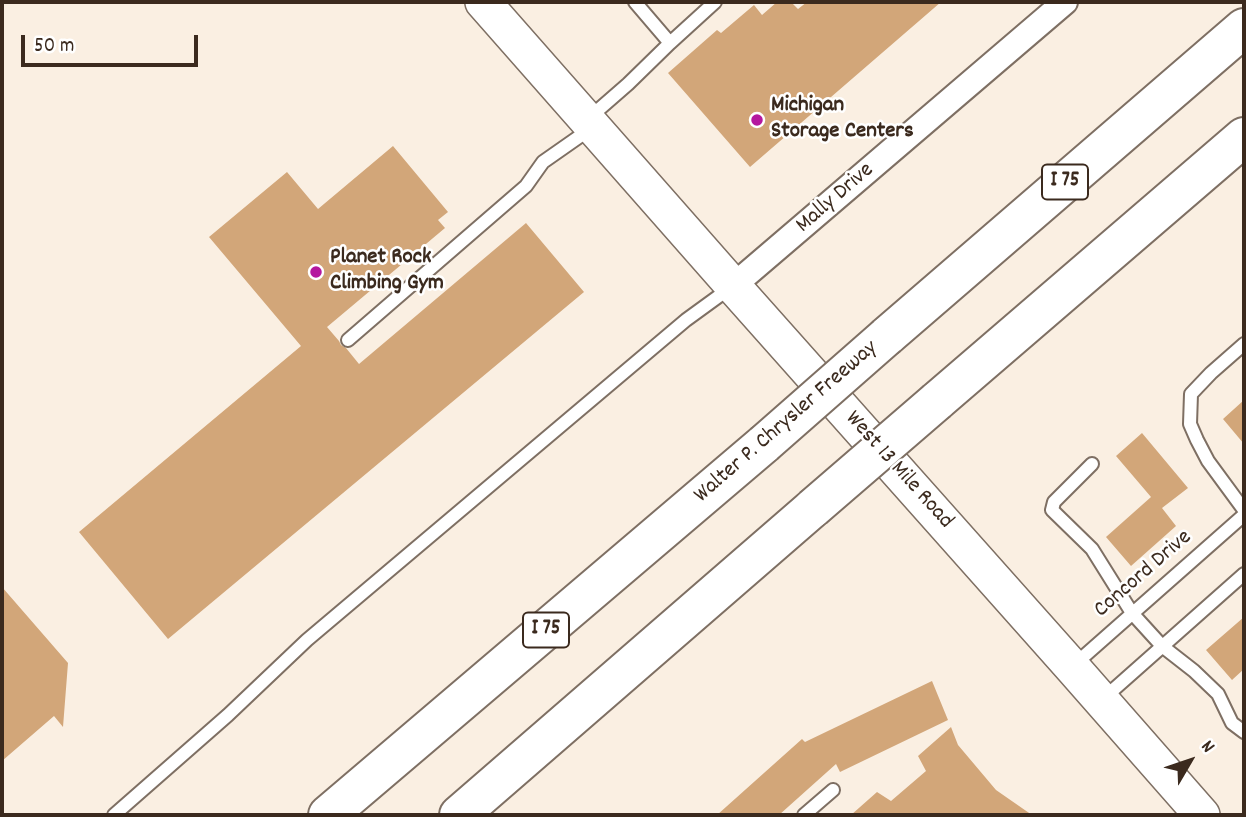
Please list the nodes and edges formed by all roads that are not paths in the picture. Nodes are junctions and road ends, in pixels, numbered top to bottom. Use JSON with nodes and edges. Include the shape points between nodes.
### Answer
{"nodes":[{"id":1,"x":635,"y":2,"type":"edge"},
{"id":2,"x":715,"y":2,"type":"edge"},
{"id":3,"x":1065,"y":2,"type":"edge"},
{"id":4,"x":489,"y":4,"type":"edge"},
{"id":5,"x":1244,"y":28,"type":"edge"},
{"id":6,"x":670,"y":43,"type":"junction"},
{"id":7,"x":590,"y":124,"type":"junction"},
{"id":8,"x":1244,"y":137,"type":"edge"},
{"id":9,"x":733,"y":286,"type":"junction"},
{"id":10,"x":348,"y":340,"type":"dead end"},
{"id":11,"x":1244,"y":344,"type":"edge"},
{"id":12,"x":1092,"y":464,"type":"dead end"},
{"id":13,"x":1244,"y":510,"type":"edge"},
{"id":14,"x":1244,"y":515,"type":"edge"},
{"id":15,"x":1244,"y":574,"type":"edge"},
{"id":16,"x":1132,"y":612,"type":"junction"},
{"id":17,"x":1162,"y":646,"type":"junction"},
{"id":18,"x":1072,"y":667,"type":"junction"},
{"id":19,"x":1101,"y":700,"type":"junction"},
{"id":20,"x":1244,"y":732,"type":"edge"},
{"id":21,"x":832,"y":790,"type":"dead end"},
{"id":22,"x":114,"y":815,"type":"edge"},
{"id":23,"x":328,"y":815,"type":"edge"},
{"id":24,"x":459,"y":815,"type":"edge"},
{"id":25,"x":804,"y":815,"type":"edge"},
{"id":26,"x":1202,"y":815,"type":"edge"}],
"edges":[{"from":1,"to":6,"type":"lane"},
{"from":2,"to":6,"type":"lane"},
{"from":3,"to":9,"type":"street","name":"Mally Drive"},
{"from":4,"to":7,"type":"main road","name":"West 13 Mile Road"},
{"from":5,"to":23,"type":"highway","name":"Walter P. Chrysler Freeway","number":"I 75","bridge":true},
{"from":6,"to":7,"type":"lane"},
{"from":7,"to":9,"type":"main road","name":"West 13 Mile Road"},
{"from":7,"to":10,"type":"lane","via":[[543,162],[526,186]]},
{"from":8,"to":24,"type":"highway","bridge":true},
{"from":9,"to":18,"type":"main road","name":"West 13 Mile Road"},
{"from":9,"to":22,"type":"lane","via":[[686,320],[307,640]]},
{"from":11,"to":13,"type":"lane","via":[[1191,394],[1190,424],[1208,461]]},
{"from":12,"to":16,"type":"lane","via":[[1054,502],[1052,510],[1092,549]]},
{"from":14,"to":16,"type":"lane","name":"Concord Drive"},
{"from":15,"to":17,"type":"lane"},
{"from":16,"to":17,"type":"lane"},
{"from":16,"to":18,"type":"lane","name":"Concord Drive"},
{"from":17,"to":19,"type":"lane"},
{"from":17,"to":20,"type":"lane","via":[[1218,694],[1232,723]]},
{"from":18,"to":19,"type":"main road","name":"West 13 Mile Road"},
{"from":19,"to":26,"type":"main road","name":"West 13 Mile Road"},
{"from":21,"to":25,"type":"lane"}]}
